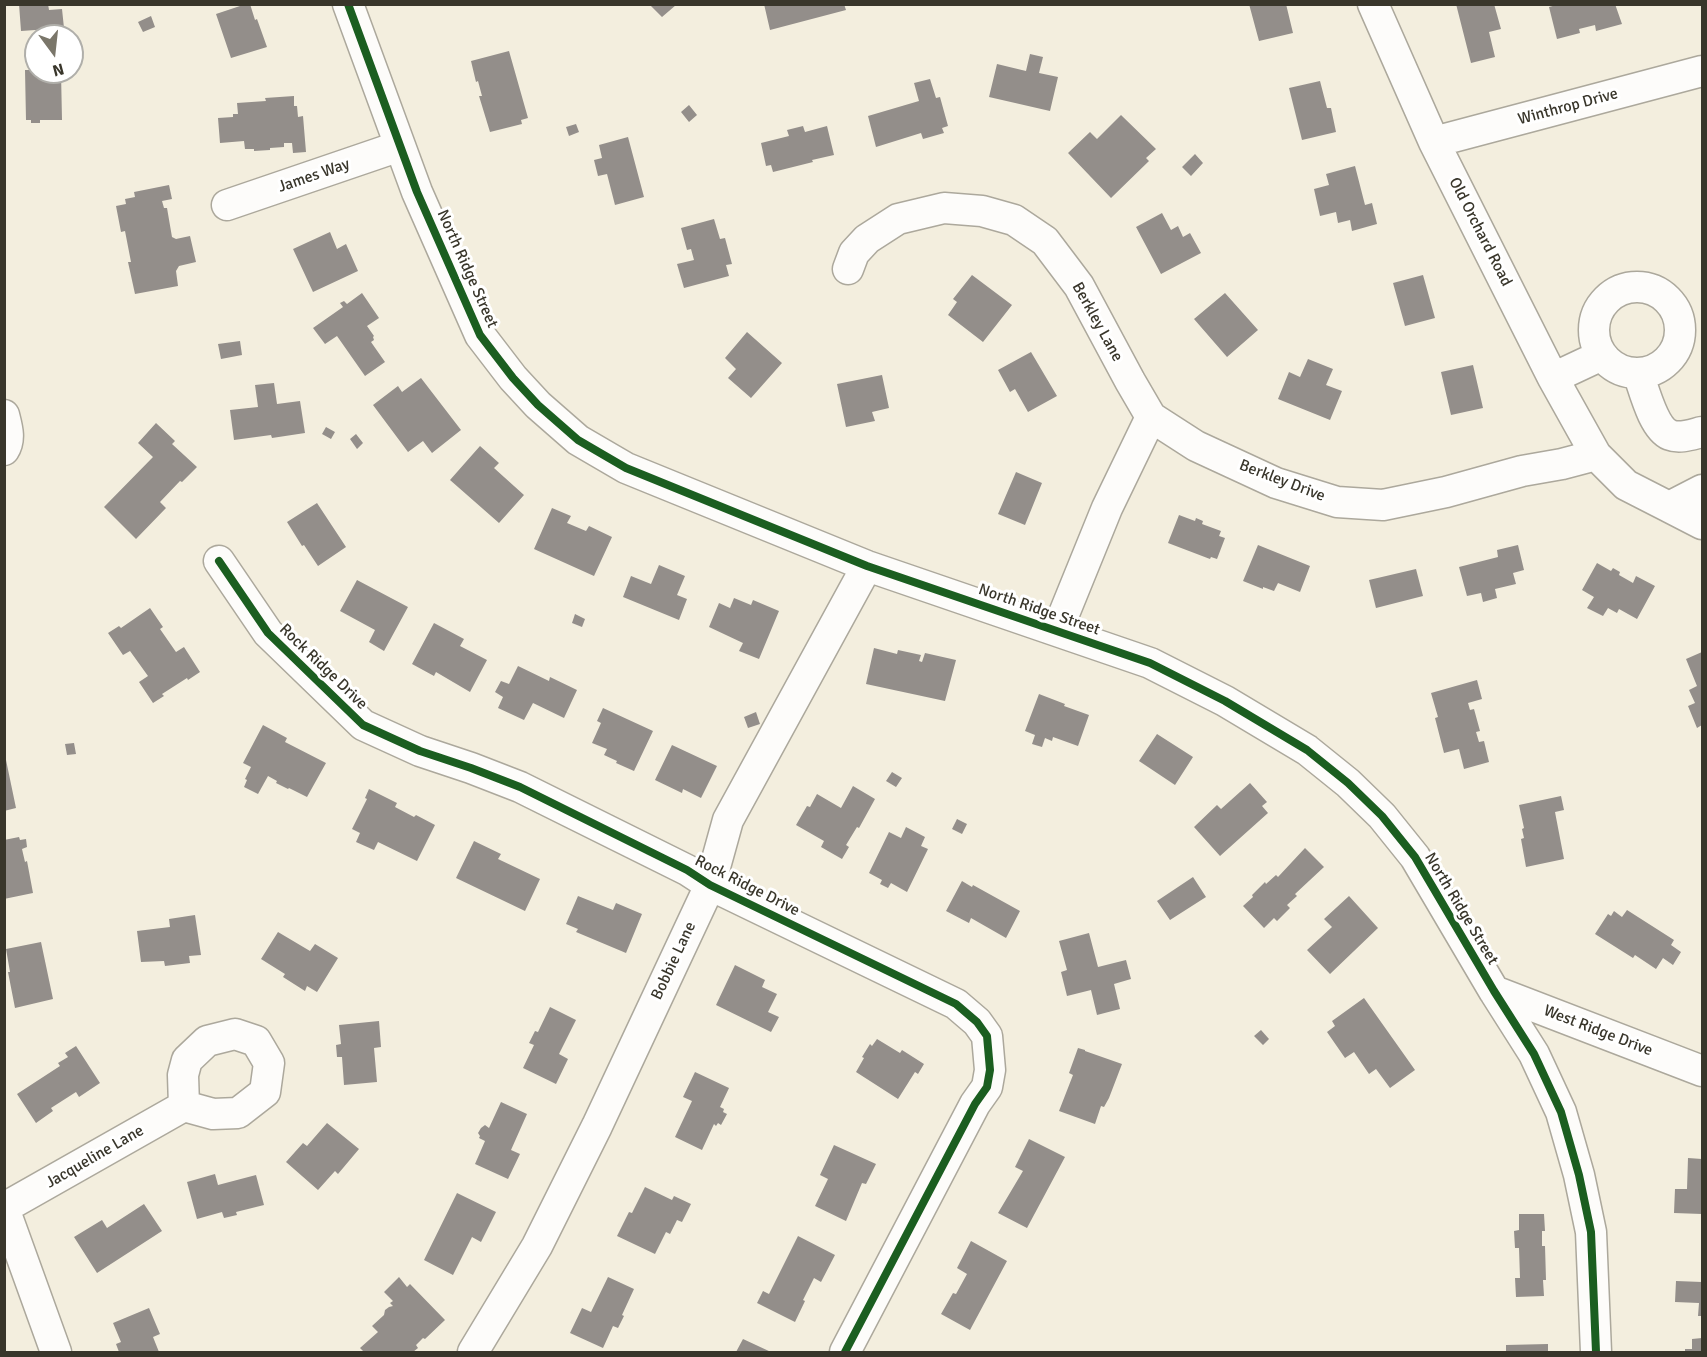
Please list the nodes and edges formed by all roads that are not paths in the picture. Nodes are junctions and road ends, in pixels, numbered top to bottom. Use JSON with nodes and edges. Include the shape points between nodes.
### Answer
{"nodes":[{"id":1,"x":348,"y":4,"type":"edge"},
{"id":2,"x":1372,"y":4,"type":"edge"},
{"id":3,"x":1702,"y":71,"type":"edge"},
{"id":4,"x":1434,"y":142,"type":"junction"},
{"id":5,"x":400,"y":146,"type":"junction"},
{"id":6,"x":227,"y":205,"type":"dead end"},
{"id":7,"x":848,"y":270,"type":"dead end"},
{"id":8,"x":1602,"y":355,"type":"junction"},
{"id":9,"x":1638,"y":373,"type":"junction"},
{"id":10,"x":1553,"y":378,"type":"junction"},
{"id":11,"x":4,"y":415,"type":"edge"},
{"id":12,"x":1151,"y":417,"type":"junction"},
{"id":13,"x":1702,"y":432,"type":"edge"},
{"id":14,"x":4,"y":450,"type":"edge"},
{"id":15,"x":1596,"y":455,"type":"junction"},
{"id":16,"x":1702,"y":490,"type":"edge"},
{"id":17,"x":1669,"y":507,"type":"junction"},
{"id":18,"x":1702,"y":524,"type":"edge"},
{"id":19,"x":219,"y":561,"type":"dead end"},
{"id":20,"x":867,"y":566,"type":"junction"},
{"id":21,"x":1057,"y":631,"type":"junction"},
{"id":22,"x":710,"y":885,"type":"junction"},
{"id":23,"x":1494,"y":991,"type":"junction"},
{"id":24,"x":1702,"y":1071,"type":"edge"},
{"id":25,"x":184,"y":1106,"type":"dead end"},
{"id":26,"x":4,"y":1208,"type":"edge"},
{"id":27,"x":56,"y":1353,"type":"edge"},
{"id":28,"x":473,"y":1353,"type":"edge"},
{"id":29,"x":845,"y":1353,"type":"edge"},
{"id":30,"x":1596,"y":1353,"type":"edge"}],
"edges":[{"from":1,"to":5,"type":"street","name":"North Ridge Street"},
{"from":2,"to":4,"type":"street","name":"Old Orchard Road"},
{"from":3,"to":4,"type":"street","name":"Winthrop Drive"},
{"from":4,"to":10,"type":"street","name":"Old Orchard Road"},
{"from":5,"to":6,"type":"street","name":"James Way"},
{"from":5,"to":20,"type":"street","name":"North Ridge Street","via":[[480,335],[538,405],[578,440],[626,468]]},
{"from":7,"to":12,"type":"street","name":"Berkley Lane","via":[[854,253],[867,238],[898,219],[944,208],[982,211],[1014,220],[1044,241],[1079,286]]},
{"from":8,"to":9,"type":"street","via":[[1624,371]]},
{"from":8,"to":9,"type":"street","via":[[1595,342],[1594,328],[1604,302],[1628,288],[1656,291],[1676,311],[1679,339],[1665,363]]},
{"from":8,"to":10,"type":"street"},
{"from":9,"to":13,"type":"street","via":[[1657,423],[1668,435]]},
{"from":10,"to":15,"type":"street","name":"Old Orchard Road"},
{"from":11,"to":14,"type":"street","via":[[8,429]]},
{"from":12,"to":15,"type":"street","name":"Berkley Drive","via":[[1196,446],[1276,483],[1337,502],[1383,505]]},
{"from":12,"to":21,"type":"street","via":[[1107,508]]},
{"from":15,"to":17,"type":"street","via":[[1626,485]]},
{"from":16,"to":17,"type":"street"},
{"from":17,"to":18,"type":"street"},
{"from":19,"to":22,"type":"street","name":"Rock Ridge Drive","via":[[268,633],[363,725],[420,751],[520,787]]},
{"from":20,"to":21,"type":"street","name":"North Ridge Street"},
{"from":20,"to":22,"type":"street","name":"Bobbie Lane","via":[[728,820]]},
{"from":21,"to":23,"type":"street","name":"North Ridge Street","via":[[1150,663],[1225,701],[1307,750],[1348,783],[1382,816],[1415,857]]},
{"from":22,"to":28,"type":"street","name":"Bobbie Lane","via":[[537,1246]]},
{"from":22,"to":29,"type":"street","name":"Rock Ridge Drive","via":[[956,1004],[987,1036],[987,1087]]},
{"from":23,"to":24,"type":"street","name":"West Ridge Drive"},
{"from":23,"to":30,"type":"street","name":"North Ridge Street","via":[[1534,1054],[1561,1112],[1580,1175],[1591,1232]]},
{"from":25,"to":26,"type":"street","name":"Jacqueline Lane"},
{"from":26,"to":27,"type":"street"}]}
